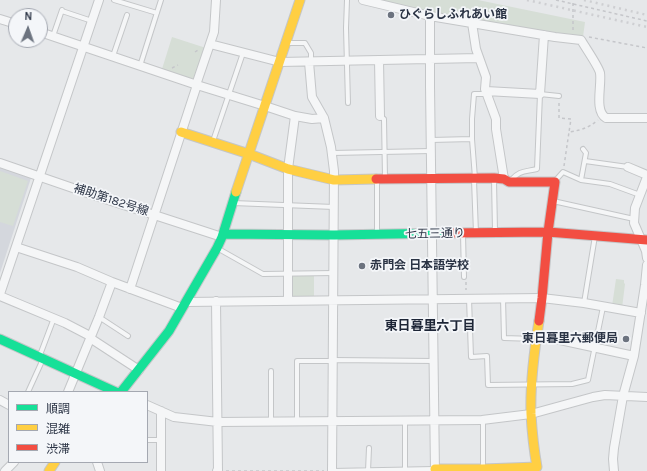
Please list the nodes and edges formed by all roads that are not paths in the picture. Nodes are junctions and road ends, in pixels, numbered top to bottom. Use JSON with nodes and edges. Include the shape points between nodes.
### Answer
{"nodes":[{"id":1,"x":99,"y":0,"type":"edge"},
{"id":2,"x":114,"y":0,"type":"edge"},
{"id":3,"x":161,"y":0,"type":"edge"},
{"id":4,"x":216,"y":0,"type":"edge"},
{"id":5,"x":300,"y":0,"type":"edge"},
{"id":6,"x":347,"y":0,"type":"edge"},
{"id":7,"x":363,"y":0,"type":"edge"},
{"id":8,"x":157,"y":13,"type":"junction"},
{"id":9,"x":127,"y":15,"type":"dead end"},
{"id":10,"x":430,"y":16,"type":"junction"},
{"id":11,"x":92,"y":21,"type":"junction"},
{"id":12,"x":472,"y":23,"type":"junction"},
{"id":13,"x":48,"y":34,"type":"edge"},
{"id":14,"x":544,"y":35,"type":"junction"},
{"id":15,"x":53,"y":36,"type":"junction"},
{"id":16,"x":286,"y":42,"type":"junction"},
{"id":17,"x":210,"y":44,"type":"junction"},
{"id":18,"x":83,"y":47,"type":"junction"},
{"id":19,"x":243,"y":52,"type":"junction"},
{"id":20,"x":113,"y":57,"type":"junction"},
{"id":21,"x":479,"y":58,"type":"junction"},
{"id":22,"x":430,"y":59,"type":"junction"},
{"id":23,"x":379,"y":60,"type":"junction"},
{"id":24,"x":348,"y":61,"type":"junction"},
{"id":25,"x":280,"y":62,"type":"junction"},
{"id":26,"x":310,"y":62,"type":"junction"},
{"id":27,"x":140,"y":66,"type":"junction"},
{"id":28,"x":197,"y":85,"type":"junction"},
{"id":29,"x":486,"y":93,"type":"junction"},
{"id":30,"x":540,"y":94,"type":"junction"},
{"id":31,"x":229,"y":95,"type":"junction"},
{"id":32,"x":559,"y":96,"type":"road end"},
{"id":33,"x":348,"y":103,"type":"dead end"},
{"id":34,"x":265,"y":106,"type":"junction"},
{"id":35,"x":295,"y":116,"type":"junction"},
{"id":36,"x":380,"y":116,"type":"joint"},
{"id":37,"x":324,"y":118,"type":"junction"},
{"id":38,"x":647,"y":118,"type":"edge"},
{"id":39,"x":181,"y":132,"type":"junction"},
{"id":40,"x":472,"y":139,"type":"junction"},
{"id":41,"x":430,"y":140,"type":"junction"},
{"id":42,"x":213,"y":142,"type":"junction"},
{"id":43,"x":583,"y":149,"type":"dead end"},
{"id":44,"x":430,"y":151,"type":"junction"},
{"id":45,"x":385,"y":152,"type":"junction"},
{"id":46,"x":332,"y":153,"type":"junction"},
{"id":47,"x":249,"y":154,"type":"junction"},
{"id":48,"x":585,"y":161,"type":"junction"},
{"id":49,"x":0,"y":163,"type":"edge"},
{"id":50,"x":628,"y":167,"type":"joint"},
{"id":51,"x":288,"y":169,"type":"junction"},
{"id":52,"x":40,"y":176,"type":"junction"},
{"id":53,"x":647,"y":176,"type":"edge"},
{"id":54,"x":474,"y":178,"type":"junction"},
{"id":55,"x":494,"y":178,"type":"junction"},
{"id":56,"x":431,"y":179,"type":"junction"},
{"id":57,"x":334,"y":180,"type":"junction"},
{"id":58,"x":381,"y":180,"type":"junction"},
{"id":59,"x":506,"y":180,"type":"junction"},
{"id":60,"x":581,"y":180,"type":"junction"},
{"id":61,"x":554,"y":182,"type":"junction"},
{"id":62,"x":640,"y":195,"type":"junction"},
{"id":63,"x":553,"y":201,"type":"junction"},
{"id":64,"x":232,"y":204,"type":"junction"},
{"id":65,"x":288,"y":206,"type":"junction"},
{"id":66,"x":334,"y":207,"type":"junction"},
{"id":67,"x":154,"y":215,"type":"junction"},
{"id":68,"x":634,"y":219,"type":"junction"},
{"id":69,"x":548,"y":232,"type":"junction"},
{"id":70,"x":476,"y":233,"type":"junction"},
{"id":71,"x":495,"y":233,"type":"junction"},
{"id":72,"x":288,"y":234,"type":"junction"},
{"id":73,"x":432,"y":234,"type":"junction"},
{"id":74,"x":463,"y":234,"type":"junction"},
{"id":75,"x":223,"y":235,"type":"junction"},
{"id":76,"x":334,"y":235,"type":"junction"},
{"id":77,"x":377,"y":235,"type":"junction"},
{"id":78,"x":595,"y":236,"type":"junction"},
{"id":79,"x":644,"y":240,"type":"edge"},
{"id":80,"x":16,"y":247,"type":"junction"},
{"id":81,"x":217,"y":248,"type":"junction"},
{"id":82,"x":647,"y":258,"type":"edge"},
{"id":83,"x":647,"y":265,"type":"edge"},
{"id":84,"x":288,"y":273,"type":"junction"},
{"id":85,"x":334,"y":273,"type":"junction"},
{"id":86,"x":464,"y":277,"type":"road end"},
{"id":87,"x":112,"y":282,"type":"junction"},
{"id":88,"x":130,"y":289,"type":"junction"},
{"id":89,"x":0,"y":295,"type":"edge"},
{"id":90,"x":468,"y":298,"type":"junction"},
{"id":91,"x":503,"y":298,"type":"junction"},
{"id":92,"x":542,"y":298,"type":"junction"},
{"id":93,"x":433,"y":299,"type":"junction"},
{"id":94,"x":288,"y":300,"type":"junction"},
{"id":95,"x":334,"y":300,"type":"junction"},
{"id":96,"x":216,"y":301,"type":"junction"},
{"id":97,"x":584,"y":303,"type":"junction"},
{"id":98,"x":184,"y":305,"type":"junction"},
{"id":99,"x":604,"y":306,"type":"junction"},
{"id":100,"x":641,"y":313,"type":"junction"},
{"id":101,"x":99,"y":317,"type":"junction"},
{"id":102,"x":54,"y":318,"type":"junction"},
{"id":103,"x":128,"y":336,"type":"dead end"},
{"id":104,"x":90,"y":337,"type":"junction"},
{"id":105,"x":537,"y":337,"type":"junction"},
{"id":106,"x":0,"y":339,"type":"edge"},
{"id":107,"x":595,"y":348,"type":"junction"},
{"id":108,"x":634,"y":356,"type":"junction"},
{"id":109,"x":41,"y":358,"type":"junction"},
{"id":110,"x":333,"y":361,"type":"junction"},
{"id":111,"x":434,"y":361,"type":"junction"},
{"id":112,"x":139,"y":370,"type":"junction"},
{"id":113,"x":271,"y":371,"type":"dead end"},
{"id":114,"x":76,"y":374,"type":"junction"},
{"id":115,"x":532,"y":384,"type":"junction"},
{"id":116,"x":28,"y":391,"type":"edge"},
{"id":117,"x":68,"y":391,"type":"edge"},
{"id":118,"x":114,"y":391,"type":"edge"},
{"id":119,"x":122,"y":391,"type":"edge"},
{"id":120,"x":623,"y":396,"type":"junction"},
{"id":121,"x":647,"y":397,"type":"edge"},
{"id":122,"x":148,"y":405,"type":"edge"},
{"id":123,"x":161,"y":411,"type":"junction"},
{"id":124,"x":531,"y":414,"type":"junction"},
{"id":125,"x":405,"y":420,"type":"junction"},
{"id":126,"x":434,"y":420,"type":"junction"},
{"id":127,"x":482,"y":420,"type":"junction"},
{"id":128,"x":297,"y":421,"type":"junction"},
{"id":129,"x":332,"y":421,"type":"junction"},
{"id":130,"x":218,"y":422,"type":"junction"},
{"id":131,"x":271,"y":422,"type":"junction"},
{"id":132,"x":148,"y":440,"type":"edge"},
{"id":133,"x":161,"y":440,"type":"junction"},
{"id":134,"x":368,"y":448,"type":"dead end"},
{"id":135,"x":13,"y":463,"type":"edge"},
{"id":136,"x":54,"y":463,"type":"edge"},
{"id":137,"x":537,"y":469,"type":"edge"},
{"id":138,"x":368,"y":470,"type":"edge"},
{"id":139,"x":405,"y":470,"type":"edge"},
{"id":140,"x":435,"y":470,"type":"edge"},
{"id":141,"x":483,"y":470,"type":"edge"},
{"id":142,"x":5,"y":471,"type":"edge"},
{"id":143,"x":48,"y":471,"type":"edge"},
{"id":144,"x":161,"y":471,"type":"edge"},
{"id":145,"x":217,"y":471,"type":"edge"},
{"id":146,"x":332,"y":471,"type":"edge"},
{"id":147,"x":614,"y":471,"type":"edge"}],
"edges":[{"from":1,"to":11,"type":"street"},
{"from":2,"to":8,"type":"lane"},
{"from":3,"to":8,"type":"lane"},
{"from":4,"to":17,"type":"street","via":[[214,32]]},
{"from":5,"to":16,"type":"street"},
{"from":6,"to":24,"type":"lane"},
{"from":7,"to":10,"type":"street"},
{"from":8,"to":27,"type":"lane"},
{"from":9,"to":20,"type":"lane"},
{"from":10,"to":12,"type":"street"},
{"from":10,"to":22,"type":"street"},
{"from":11,"to":15,"type":"lane","via":[[62,10]]},
{"from":11,"to":18,"type":"street"},
{"from":12,"to":14,"type":"street"},
{"from":12,"to":21,"type":"street"},
{"from":13,"to":15,"type":"street"},
{"from":14,"to":30,"type":"street"},
{"from":14,"to":38,"type":"street","via":[[581,40],[600,72],[600,110],[603,116]]},
{"from":15,"to":18,"type":"street"},
{"from":16,"to":25,"type":"street"},
{"from":16,"to":26,"type":"lane","via":[[305,43],[311,53]]},
{"from":17,"to":19,"type":"street"},
{"from":17,"to":28,"type":"street"},
{"from":18,"to":20,"type":"street"},
{"from":18,"to":52,"type":"street"},
{"from":19,"to":25,"type":"street"},
{"from":19,"to":31,"type":"lane"},
{"from":20,"to":27,"type":"street"},
{"from":21,"to":22,"type":"street"},
{"from":21,"to":29,"type":"street","via":[[486,77]]},
{"from":22,"to":23,"type":"street"},
{"from":22,"to":41,"type":"street"},
{"from":23,"to":24,"type":"street"},
{"from":23,"to":36,"type":"street"},
{"from":24,"to":26,"type":"street"},
{"from":24,"to":33,"type":"lane"},
{"from":25,"to":26,"type":"street"},
{"from":25,"to":34,"type":"street"},
{"from":26,"to":37,"type":"street","via":[[312,97]]},
{"from":27,"to":28,"type":"street"},
{"from":28,"to":31,"type":"street"},
{"from":28,"to":39,"type":"street"},
{"from":29,"to":30,"type":"street"},
{"from":29,"to":40,"type":"lane","via":[[474,94]]},
{"from":29,"to":59,"type":"street","via":[[496,119]]},
{"from":30,"to":32,"type":"lane"},
{"from":30,"to":59,"type":"lane","via":[[537,170],[522,172]]},
{"from":31,"to":34,"type":"street"},
{"from":31,"to":42,"type":"lane"},
{"from":34,"to":35,"type":"street"},
{"from":34,"to":47,"type":"street"},
{"from":35,"to":37,"type":"street"},
{"from":35,"to":51,"type":"street"},
{"from":36,"to":45,"type":"lane","via":[[384,119]]},
{"from":37,"to":46,"type":"street"},
{"from":39,"to":42,"type":"street"},
{"from":39,"to":67,"type":"street"},
{"from":40,"to":41,"type":"lane"},
{"from":40,"to":54,"type":"lane"},
{"from":41,"to":44,"type":"street"},
{"from":42,"to":47,"type":"street"},
{"from":43,"to":48,"type":"lane","via":[[586,153]]},
{"from":44,"to":45,"type":"lane"},
{"from":44,"to":56,"type":"street"},
{"from":45,"to":46,"type":"lane"},
{"from":45,"to":58,"type":"lane"},
{"from":46,"to":57,"type":"street"},
{"from":47,"to":51,"type":"street"},
{"from":47,"to":64,"type":"street"},
{"from":48,"to":50,"type":"lane"},
{"from":48,"to":60,"type":"lane"},
{"from":49,"to":52,"type":"street","name":"補助第182号線"},
{"from":50,"to":53,"type":"street"},
{"from":51,"to":57,"type":"street"},
{"from":51,"to":65,"type":"street"},
{"from":52,"to":67,"type":"street","name":"補助第182号線"},
{"from":52,"to":80,"type":"street"},
{"from":53,"to":62,"type":"street"},
{"from":54,"to":55,"type":"street"},
{"from":54,"to":56,"type":"street"},
{"from":54,"to":70,"type":"lane"},
{"from":55,"to":59,"type":"street"},
{"from":55,"to":71,"type":"lane"},
{"from":56,"to":58,"type":"street"},
{"from":56,"to":73,"type":"street"},
{"from":57,"to":58,"type":"street"},
{"from":57,"to":66,"type":"street"},
{"from":58,"to":77,"type":"lane"},
{"from":59,"to":61,"type":"street"},
{"from":60,"to":61,"type":"lane","via":[[563,172]]},
{"from":60,"to":62,"type":"lane","via":[[610,184]]},
{"from":61,"to":63,"type":"street"},
{"from":62,"to":68,"type":"street"},
{"from":63,"to":68,"type":"lane"},
{"from":63,"to":69,"type":"street"},
{"from":64,"to":65,"type":"lane"},
{"from":64,"to":75,"type":"street"},
{"from":65,"to":66,"type":"lane"},
{"from":65,"to":72,"type":"street"},
{"from":66,"to":76,"type":"street"},
{"from":67,"to":75,"type":"street","name":"補助第182号線"},
{"from":67,"to":88,"type":"street"},
{"from":68,"to":79,"type":"street"},
{"from":69,"to":71,"type":"street","name":"七五三通り"},
{"from":69,"to":78,"type":"street","name":"七五三通り"},
{"from":69,"to":92,"type":"street"},
{"from":70,"to":71,"type":"street","name":"七五三通り"},
{"from":70,"to":74,"type":"street","name":"七五三通り"},
{"from":72,"to":75,"type":"street","name":"七五三通り"},
{"from":72,"to":76,"type":"street","name":"七五三通り"},
{"from":72,"to":84,"type":"street"},
{"from":73,"to":74,"type":"street","name":"七五三通り"},
{"from":73,"to":77,"type":"street","name":"七五三通り"},
{"from":73,"to":93,"type":"street"},
{"from":74,"to":86,"type":"lane"},
{"from":75,"to":81,"type":"street"},
{"from":76,"to":77,"type":"street","name":"七五三通り"},
{"from":76,"to":85,"type":"street"},
{"from":78,"to":79,"type":"street","name":"七五三通り"},
{"from":78,"to":97,"type":"lane"},
{"from":79,"to":82,"type":"street"},
{"from":80,"to":87,"type":"street"},
{"from":80,"to":89,"type":"street"},
{"from":81,"to":84,"type":"lane","via":[[263,274]]},
{"from":81,"to":98,"type":"street"},
{"from":83,"to":100,"type":"street"},
{"from":84,"to":85,"type":"lane"},
{"from":84,"to":94,"type":"street"},
{"from":85,"to":95,"type":"street"},
{"from":87,"to":88,"type":"street"},
{"from":87,"to":101,"type":"street"},
{"from":88,"to":98,"type":"street"},
{"from":89,"to":102,"type":"street"},
{"from":90,"to":91,"type":"street"},
{"from":90,"to":93,"type":"street"},
{"from":90,"to":115,"type":"lane","via":[[471,357],[487,356],[488,385]]},
{"from":91,"to":92,"type":"street"},
{"from":91,"to":105,"type":"lane","via":[[504,338]]},
{"from":92,"to":97,"type":"street"},
{"from":92,"to":105,"type":"street"},
{"from":93,"to":95,"type":"street"},
{"from":93,"to":111,"type":"street"},
{"from":94,"to":95,"type":"street"},
{"from":94,"to":96,"type":"street"},
{"from":95,"to":110,"type":"street"},
{"from":96,"to":98,"type":"street"},
{"from":96,"to":130,"type":"street"},
{"from":97,"to":99,"type":"street"},
{"from":98,"to":112,"type":"street","via":[[169,331]]},
{"from":99,"to":100,"type":"street"},
{"from":99,"to":107,"type":"lane"},
{"from":100,"to":108,"type":"street"},
{"from":101,"to":103,"type":"lane"},
{"from":101,"to":104,"type":"street"},
{"from":102,"to":104,"type":"street"},
{"from":102,"to":109,"type":"lane"},
{"from":104,"to":112,"type":"street"},
{"from":104,"to":114,"type":"street"},
{"from":105,"to":107,"type":"street"},
{"from":105,"to":115,"type":"street"},
{"from":106,"to":109,"type":"street"},
{"from":107,"to":108,"type":"street"},
{"from":107,"to":115,"type":"lane","via":[[588,380],[572,384]]},
{"from":108,"to":120,"type":"street"},
{"from":109,"to":114,"type":"street"},
{"from":109,"to":116,"type":"lane"},
{"from":110,"to":111,"type":"lane"},
{"from":110,"to":128,"type":"lane","via":[[297,361]]},
{"from":110,"to":129,"type":"street"},
{"from":111,"to":126,"type":"street"},
{"from":112,"to":119,"type":"street"},
{"from":113,"to":131,"type":"lane"},
{"from":114,"to":117,"type":"street"},
{"from":114,"to":118,"type":"street"},
{"from":115,"to":124,"type":"street"},
{"from":120,"to":121,"type":"street"},
{"from":120,"to":124,"type":"street","via":[[593,397]]},
{"from":120,"to":147,"type":"street","via":[[614,448]]},
{"from":122,"to":123,"type":"street"},
{"from":123,"to":130,"type":"street","via":[[174,417]]},
{"from":123,"to":133,"type":"street"},
{"from":124,"to":127,"type":"street"},
{"from":124,"to":137,"type":"street"},
{"from":125,"to":126,"type":"street"},
{"from":125,"to":129,"type":"street"},
{"from":125,"to":139,"type":"lane"},
{"from":126,"to":127,"type":"street"},
{"from":126,"to":140,"type":"street"},
{"from":127,"to":141,"type":"lane"},
{"from":128,"to":129,"type":"street"},
{"from":128,"to":131,"type":"street"},
{"from":129,"to":146,"type":"street"},
{"from":130,"to":131,"type":"street"},
{"from":130,"to":145,"type":"street"},
{"from":132,"to":133,"type":"lane"},
{"from":133,"to":144,"type":"street"},
{"from":134,"to":138,"type":"lane"},
{"from":135,"to":142,"type":"street"},
{"from":136,"to":143,"type":"street"},
{"from":137,"to":141,"type":"street"},
{"from":138,"to":139,"type":"lane"},
{"from":138,"to":146,"type":"lane"},
{"from":139,"to":140,"type":"lane"},
{"from":140,"to":141,"type":"street"}]}
